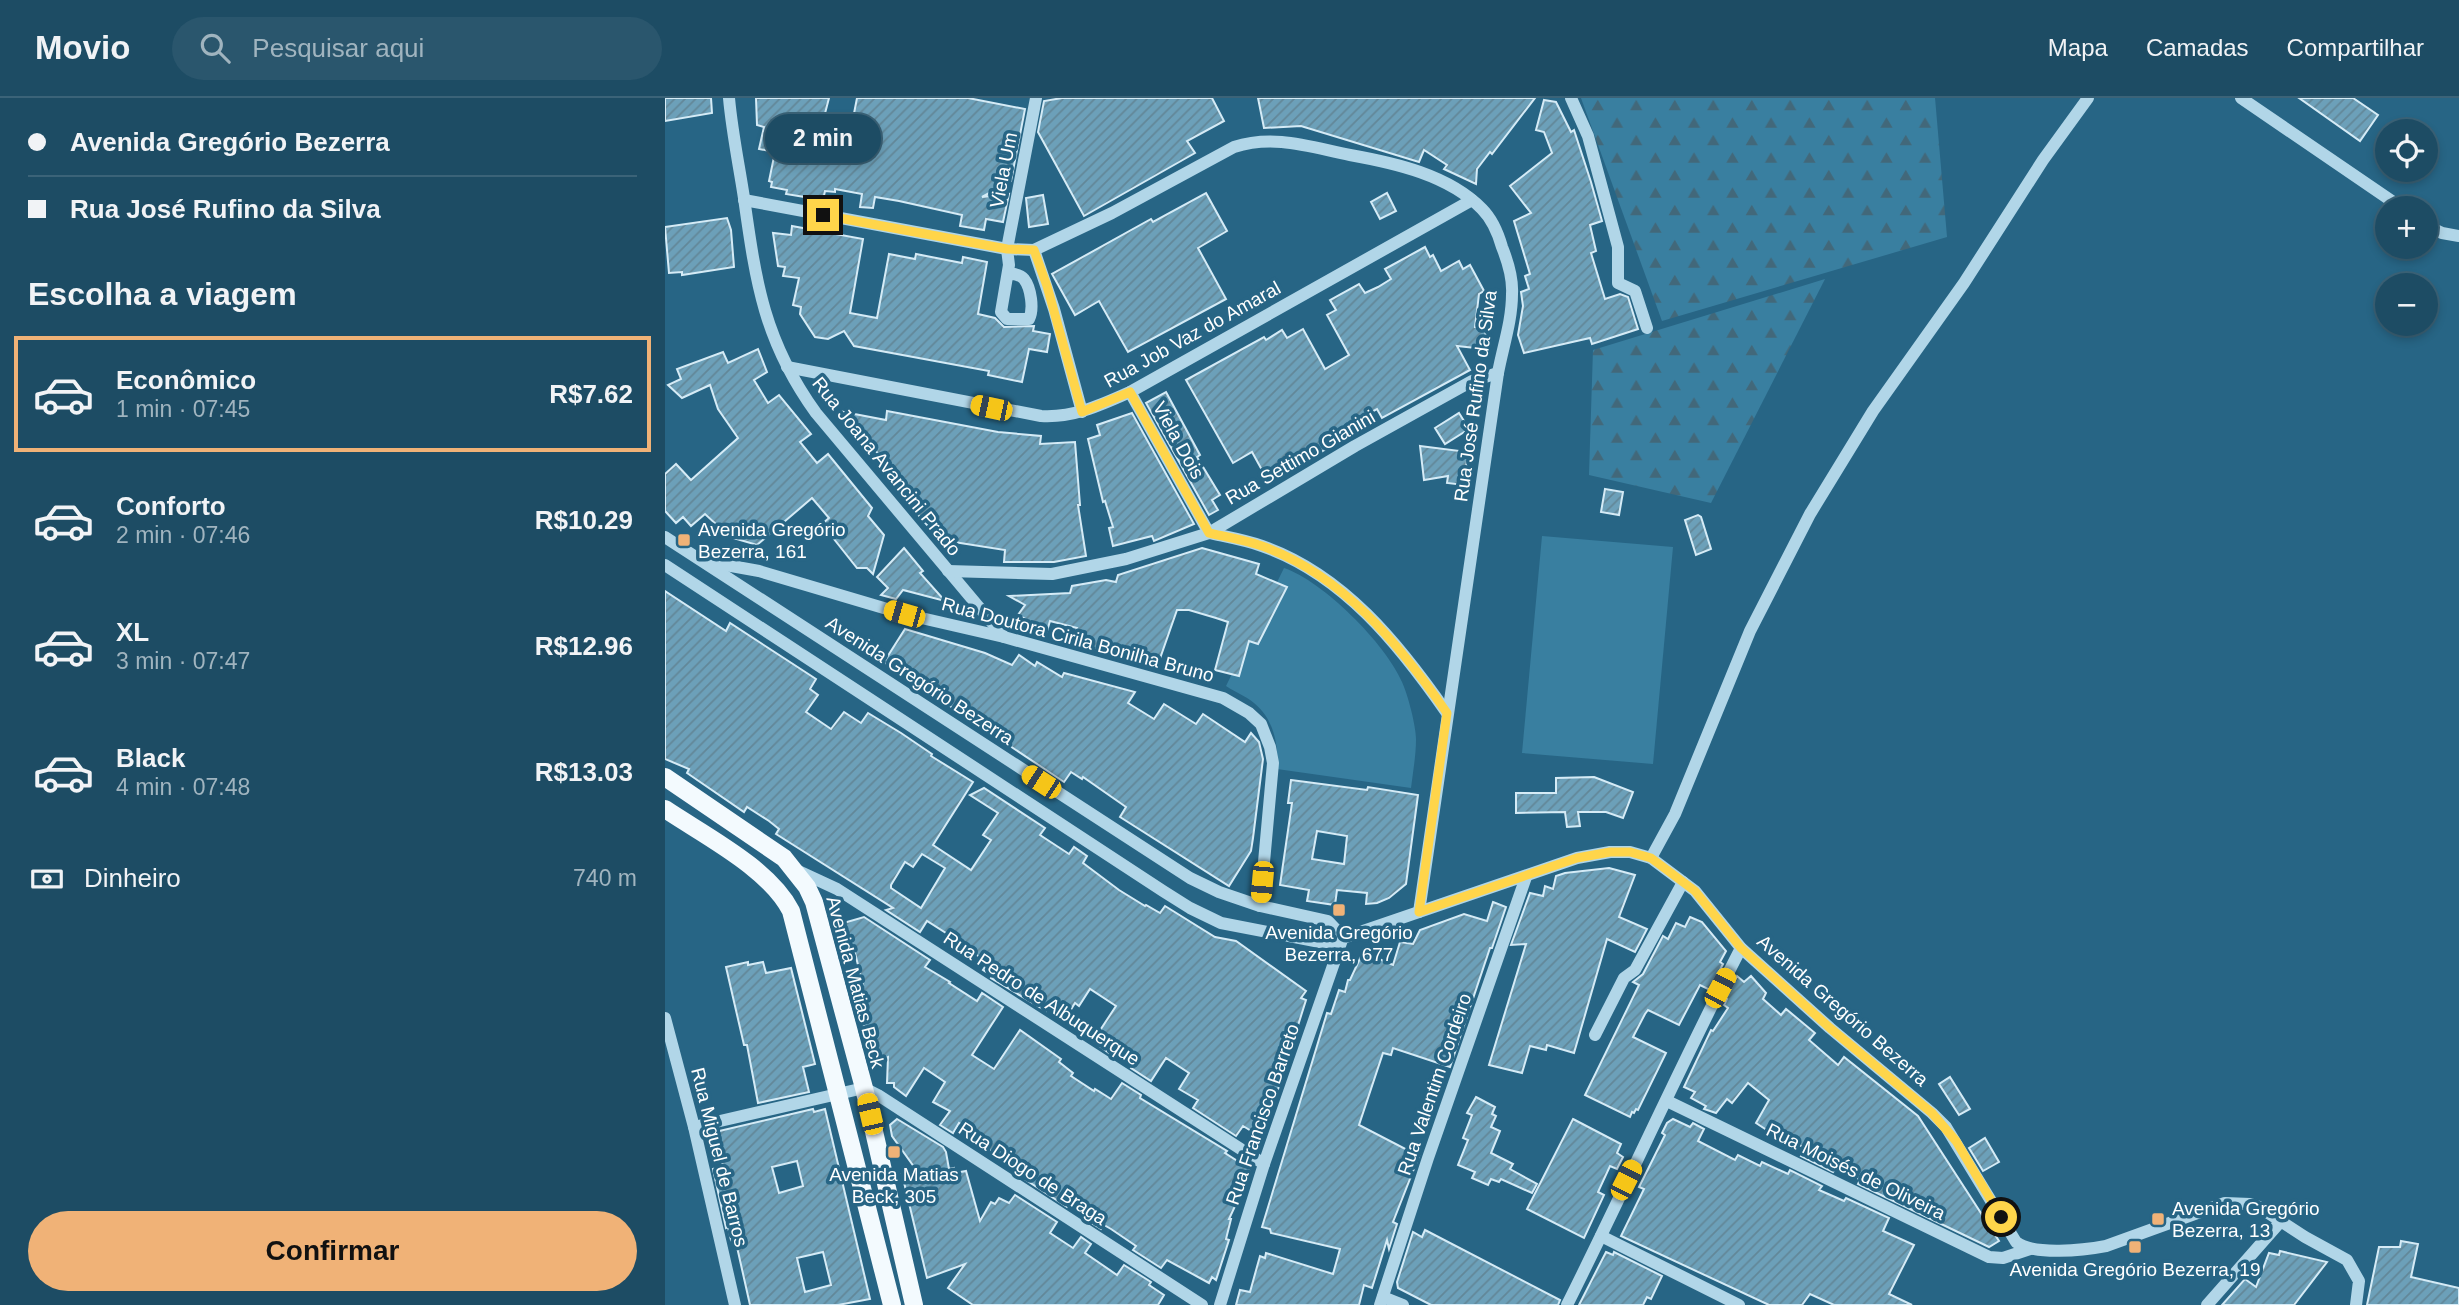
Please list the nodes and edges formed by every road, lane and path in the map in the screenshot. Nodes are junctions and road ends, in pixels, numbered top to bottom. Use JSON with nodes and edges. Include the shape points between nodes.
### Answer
{"nodes":[{"id":1,"x":729,"y":98,"type":"edge"},
{"id":2,"x":1036,"y":98,"type":"edge"},
{"id":3,"x":1571,"y":98,"type":"edge"},
{"id":4,"x":2088,"y":98,"type":"edge"},
{"id":5,"x":2241,"y":98,"type":"edge"},
{"id":6,"x":2384,"y":196,"type":"edge"},
{"id":7,"x":744,"y":200,"type":"junction"},
{"id":8,"x":1472,"y":200,"type":"junction"},
{"id":9,"x":2438,"y":231,"type":"edge"},
{"id":10,"x":2459,"y":236,"type":"edge"},
{"id":11,"x":1007,"y":249,"type":"junction"},
{"id":12,"x":1034,"y":250,"type":"junction"},
{"id":13,"x":1007,"y":273,"type":"dead end"},
{"id":14,"x":1647,"y":328,"type":"dead end"},
{"id":15,"x":787,"y":367,"type":"junction"},
{"id":16,"x":1498,"y":373,"type":"junction"},
{"id":17,"x":1130,"y":392,"type":"junction"},
{"id":18,"x":1082,"y":412,"type":"junction"},
{"id":19,"x":1209,"y":533,"type":"junction"},
{"id":20,"x":665,"y":537,"type":"edge"},
{"id":21,"x":700,"y":560,"type":"junction"},
{"id":22,"x":665,"y":565,"type":"edge"},
{"id":23,"x":948,"y":571,"type":"junction"},
{"id":24,"x":1004,"y":637,"type":"junction"},
{"id":25,"x":1447,"y":713,"type":"junction"},
{"id":26,"x":665,"y":777,"type":"edge"},
{"id":27,"x":665,"y":808,"type":"edge"},
{"id":28,"x":1651,"y":858,"type":"junction"},
{"id":29,"x":795,"y":870,"type":"junction"},
{"id":30,"x":1526,"y":877,"type":"junction"},
{"id":31,"x":1683,"y":882,"type":"junction"},
{"id":32,"x":1260,"y":905,"type":"junction"},
{"id":33,"x":1419,"y":912,"type":"junction"},
{"id":34,"x":1343,"y":937,"type":"junction"},
{"id":35,"x":1741,"y":948,"type":"junction"},
{"id":36,"x":665,"y":1018,"type":"edge"},
{"id":37,"x":1595,"y":1035,"type":"dead end"},
{"id":38,"x":864,"y":1088,"type":"junction"},
{"id":39,"x":839,"y":1094,"type":"junction"},
{"id":40,"x":1667,"y":1101,"type":"junction"},
{"id":41,"x":694,"y":1127,"type":"junction"},
{"id":42,"x":1263,"y":1164,"type":"junction"},
{"id":43,"x":2281,"y":1222,"type":"junction"},
{"id":44,"x":1601,"y":1236,"type":"junction"},
{"id":45,"x":2030,"y":1249,"type":"junction"},
{"id":46,"x":1381,"y":1301,"type":"edge"},
{"id":47,"x":735,"y":1305,"type":"edge"},
{"id":48,"x":892,"y":1305,"type":"edge"},
{"id":49,"x":915,"y":1305,"type":"edge"},
{"id":50,"x":1202,"y":1305,"type":"edge"},
{"id":51,"x":1220,"y":1305,"type":"edge"},
{"id":52,"x":1402,"y":1305,"type":"edge"},
{"id":53,"x":1567,"y":1305,"type":"edge"},
{"id":54,"x":1739,"y":1305,"type":"edge"},
{"id":55,"x":2207,"y":1305,"type":"edge"},
{"id":56,"x":2356,"y":1305,"type":"edge"}],
"edges":[{"from":1,"to":7,"type":"street","name":"Rua Joana Avancini Prado"},
{"from":2,"to":11,"type":"street","name":"Viela Um"},
{"from":3,"to":14,"type":"street","via":[[1588,136],[1618,247],[1618,283],[1635,291]]},
{"from":4,"to":28,"type":"street","via":[[1873,411],[1810,514],[1750,631],[1675,814]]},
{"from":5,"to":6,"type":"street"},
{"from":7,"to":11,"type":"street","name":"Rua José Rufino da Silva"},
{"from":7,"to":15,"type":"street","name":"Rua Joana Avancini Prado","via":[[758,288]]},
{"from":8,"to":12,"type":"street","name":"Rua José Rufino da Silva","via":[[1437,179],[1376,160],[1259,141],[1234,147]]},
{"from":8,"to":16,"type":"street","name":"Rua José Rufino da Silva","via":[[1491,220],[1510,271],[1511,314]]},
{"from":8,"to":17,"type":"street","name":"Rua Job Vaz do Amaral"},
{"from":9,"to":10,"type":"street"},
{"from":11,"to":12,"type":"street","name":"Rua José Rufino da Silva"},
{"from":11,"to":13,"type":"street","name":"Viela Um"},
{"from":12,"to":18,"type":"street"},
{"from":15,"to":18,"type":"street","name":"Rua Job Vaz do Amaral","via":[[1041,416]]},
{"from":15,"to":23,"type":"street","name":"Rua Joana Avancini Prado","via":[[816,413]]},
{"from":16,"to":19,"type":"street","name":"Rua Settimo Gianini","via":[[1472,381]]},
{"from":16,"to":25,"type":"street","name":"Rua José Rufino da Silva"},
{"from":17,"to":18,"type":"street","name":"Rua Job Vaz do Amaral"},
{"from":17,"to":19,"type":"street","name":"Viela Dois"},
{"from":19,"to":23,"type":"street","name":"Rua Settimo Gianini","via":[[1126,559],[1063,572]]},
{"from":19,"to":25,"type":"street","via":[[1262,546],[1304,565],[1339,589],[1386,632]]},
{"from":20,"to":21,"type":"street","name":"Avenida Gregório Bezerra"},
{"from":21,"to":24,"type":"street","name":"Rua Doutora Cirila Bonilha Bruno","via":[[759,571],[904,614]]},
{"from":21,"to":32,"type":"street","name":"Avenida Gregório Bezerra","via":[[1190,878]]},
{"from":22,"to":34,"type":"street","name":"Avenida Gregório Bezerra","via":[[1190,908],[1221,923],[1260,931],[1319,942]]},
{"from":23,"to":24,"type":"street","name":"Rua Joana Avancini Prado"},
{"from":24,"to":32,"type":"street","name":"Rua Doutora Cirila Bonilha Bruno","via":[[1223,698],[1261,724],[1273,762]]},
{"from":25,"to":33,"type":"street","name":"Rua José Rufino da Silva"},
{"from":26,"to":29,"type":"main road","name":"Avenida Matias Beck"},
{"from":27,"to":39,"type":"main road","via":[[758,871],[784,898]]},
{"from":28,"to":30,"type":"street","name":"Avenida Gregório Bezerra","via":[[1610,852],[1577,858]]},
{"from":28,"to":31,"type":"street","name":"Avenida Gregório Bezerra"},
{"from":29,"to":38,"type":"main road","name":"Avenida Matias Beck","via":[[814,902]]},
{"from":29,"to":42,"type":"street","name":"Rua Pedro de Albuquerque","via":[[837,889]]},
{"from":30,"to":33,"type":"street","name":"Avenida Gregório Bezerra"},
{"from":30,"to":46,"type":"street","name":"Rua Valentim Cordeiro"},
{"from":31,"to":35,"type":"street","name":"Avenida Gregório Bezerra"},
{"from":31,"to":37,"type":"street"},
{"from":32,"to":34,"type":"street","name":"Avenida Gregório Bezerra","via":[[1328,921]]},
{"from":33,"to":34,"type":"street","name":"Avenida Gregório Bezerra"},
{"from":34,"to":42,"type":"street","name":"Rua Francisco Barreto"},
{"from":35,"to":40,"type":"street"},
{"from":35,"to":45,"type":"street","name":"Avenida Gregório Bezerra","via":[[1932,1113],[1956,1141],[2016,1242]]},
{"from":36,"to":41,"type":"street","name":"Rua Miguel de Barros"},
{"from":38,"to":39,"type":"street"},
{"from":38,"to":49,"type":"main road","name":"Avenida Matias Beck"},
{"from":38,"to":50,"type":"street","name":"Rua Diogo de Braga"},
{"from":39,"to":41,"type":"street"},
{"from":39,"to":48,"type":"main road"},
{"from":40,"to":44,"type":"street"},
{"from":40,"to":45,"type":"street","name":"Rua Moisés de Oliveira","via":[[1989,1257],[2003,1258]]},
{"from":41,"to":47,"type":"street","name":"Rua Miguel de Barros"},
{"from":42,"to":51,"type":"street","name":"Rua Francisco Barreto"},
{"from":43,"to":45,"type":"street","via":[[2259,1207],[2225,1203],[2106,1246]]},
{"from":43,"to":55,"type":"street"},
{"from":43,"to":56,"type":"street","via":[[2347,1260],[2359,1281]]},
{"from":44,"to":53,"type":"street"},
{"from":44,"to":54,"type":"street"},
{"from":46,"to":52,"type":"street"}]}
